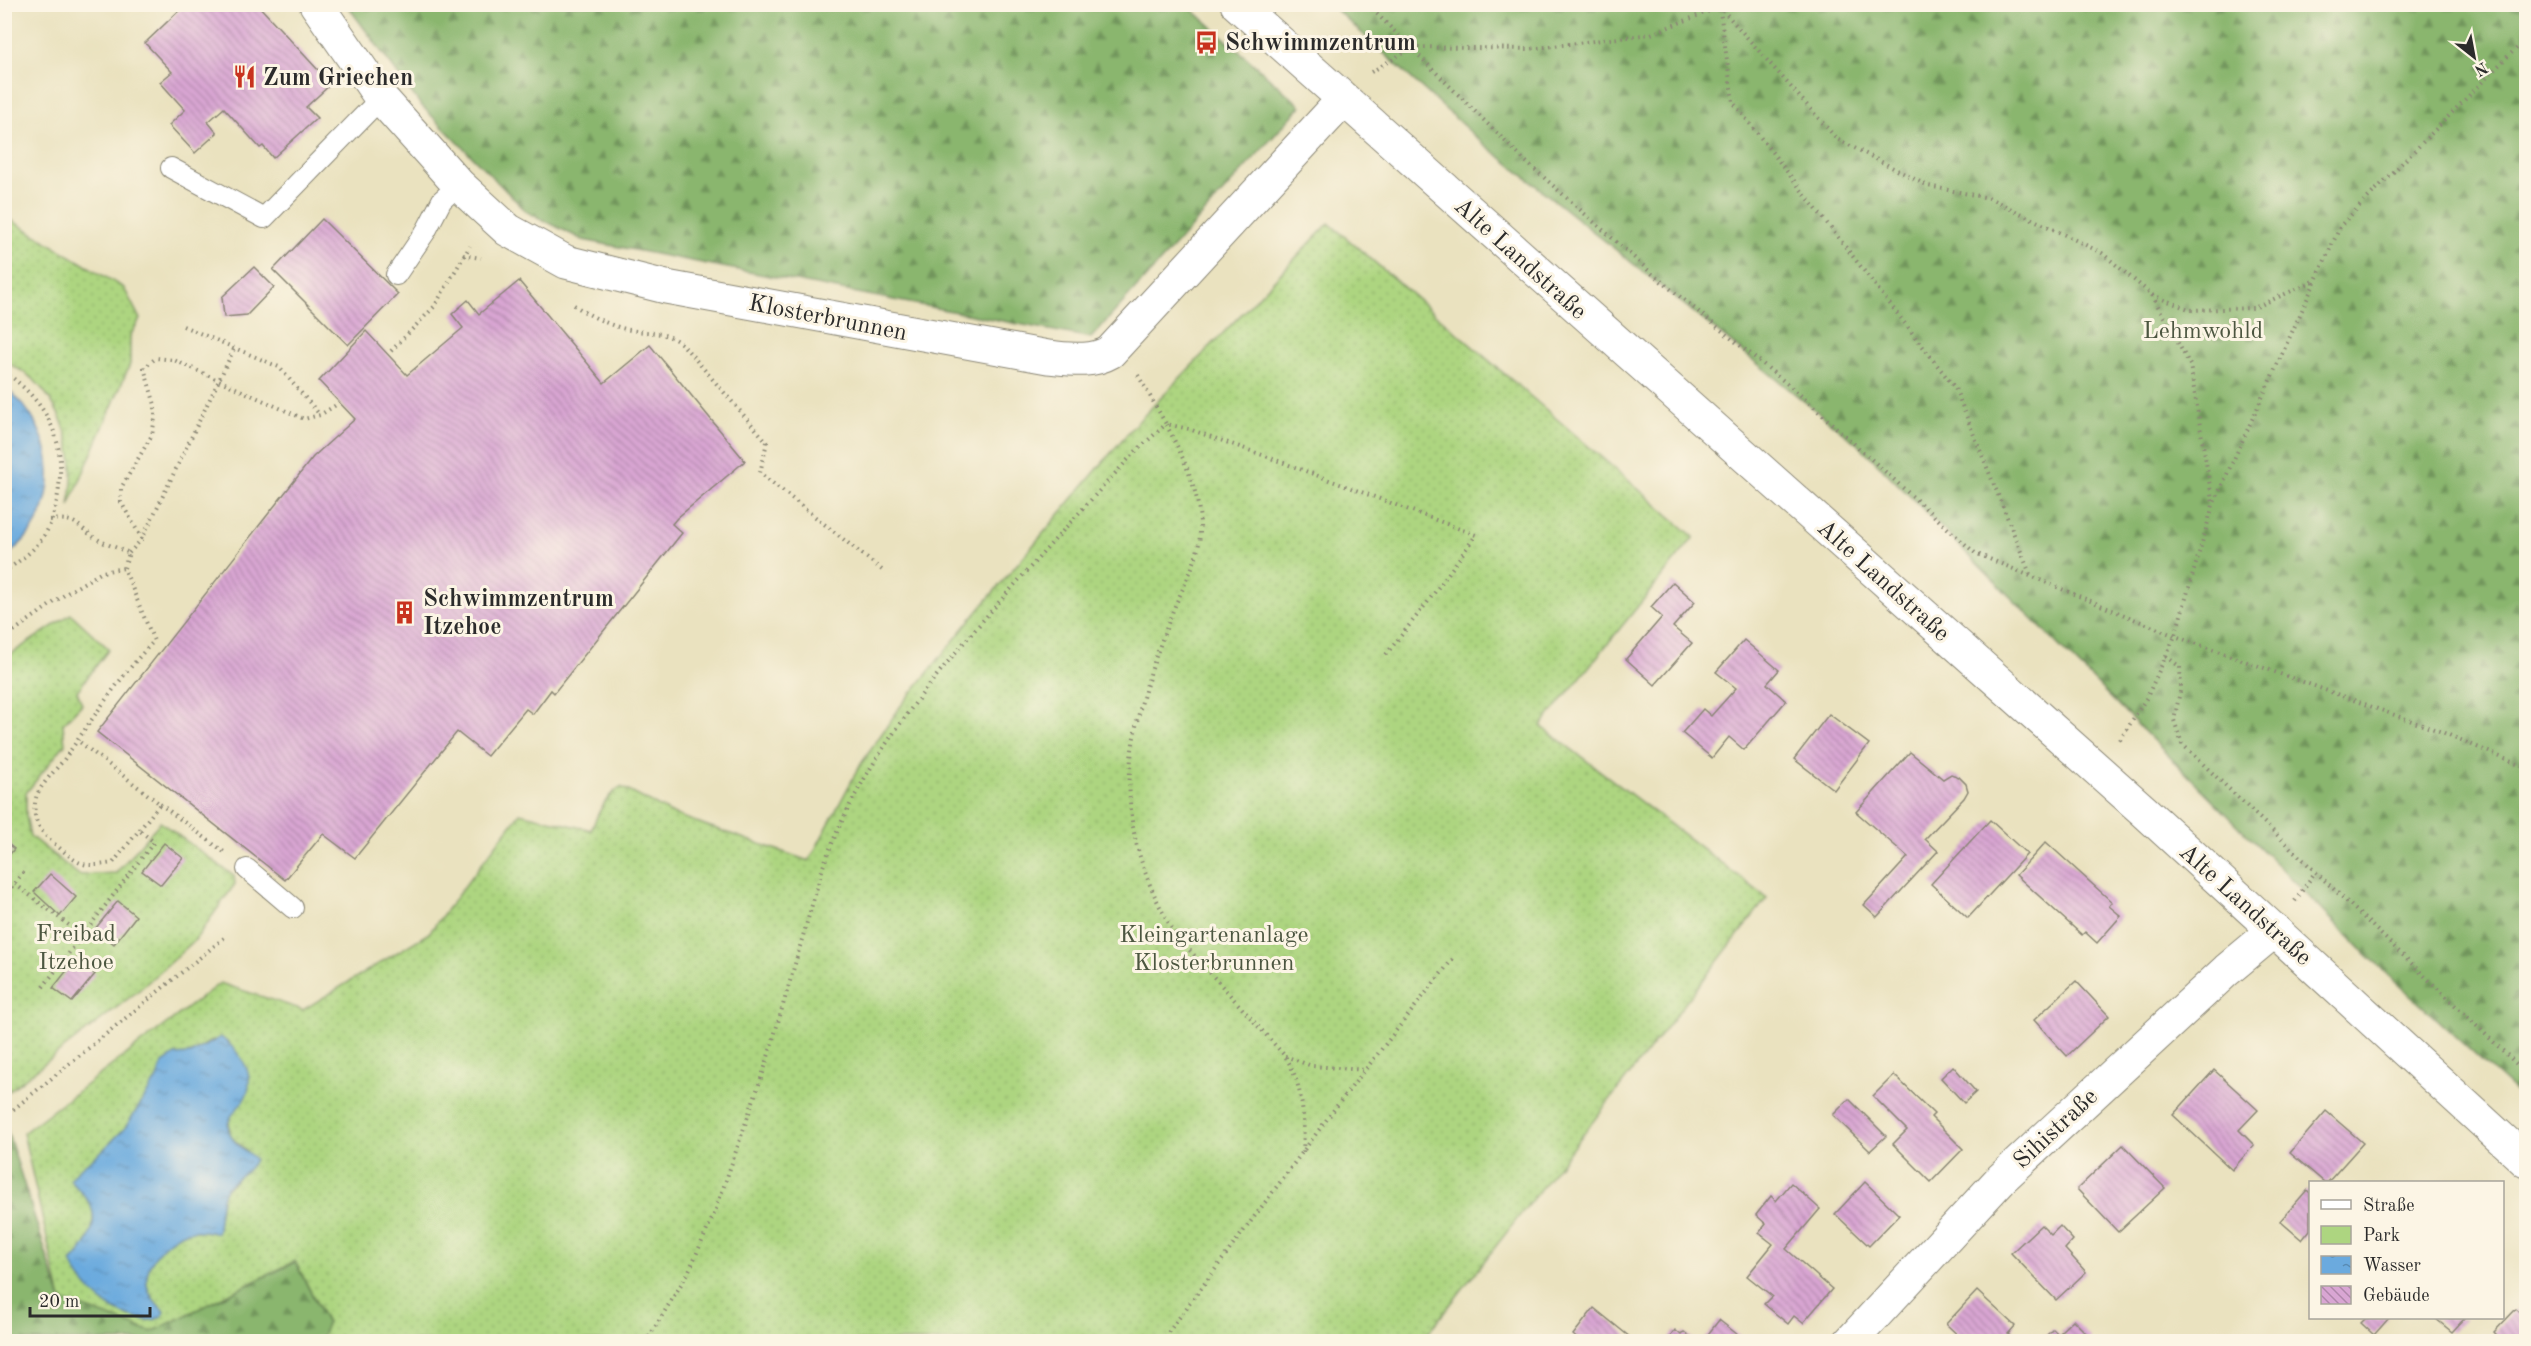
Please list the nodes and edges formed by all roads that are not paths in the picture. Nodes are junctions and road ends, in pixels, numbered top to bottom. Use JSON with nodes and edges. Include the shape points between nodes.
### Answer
{"nodes":[{"id":1,"x":316,"y":4,"type":"edge"},
{"id":2,"x":1237,"y":4,"type":"edge"},
{"id":3,"x":381,"y":98,"type":"junction"},
{"id":4,"x":1343,"y":100,"type":"junction"},
{"id":5,"x":171,"y":168,"type":"dead end"},
{"id":6,"x":459,"y":186,"type":"junction"},
{"id":7,"x":396,"y":274,"type":"dead end"},
{"id":8,"x":247,"y":869,"type":"road end"},
{"id":9,"x":293,"y":908,"type":"dead end"},
{"id":10,"x":2275,"y":930,"type":"junction"},
{"id":11,"x":2526,"y":1161,"type":"edge"},
{"id":12,"x":1851,"y":1341,"type":"edge"}],
"edges":[{"from":1,"to":3,"type":"street","name":"Klosterbrunnen"},
{"from":2,"to":4,"type":"street","name":"Alte Landstraße"},
{"from":3,"to":5,"type":"lane","via":[[264,218]]},
{"from":3,"to":6,"type":"street","name":"Klosterbrunnen"},
{"from":4,"to":6,"type":"street","name":"Klosterbrunnen","via":[[1122,341],[1100,358],[1088,360],[1037,355],[649,283],[566,262],[497,221]]},
{"from":4,"to":10,"type":"street","name":"Alte Landstraße"},
{"from":6,"to":7,"type":"lane","via":[[442,200]]},
{"from":8,"to":9,"type":"lane"},
{"from":10,"to":11,"type":"street","name":"Alte Landstraße"},
{"from":10,"to":12,"type":"street","name":"Sihistraße","via":[[2001,1179]]}]}
